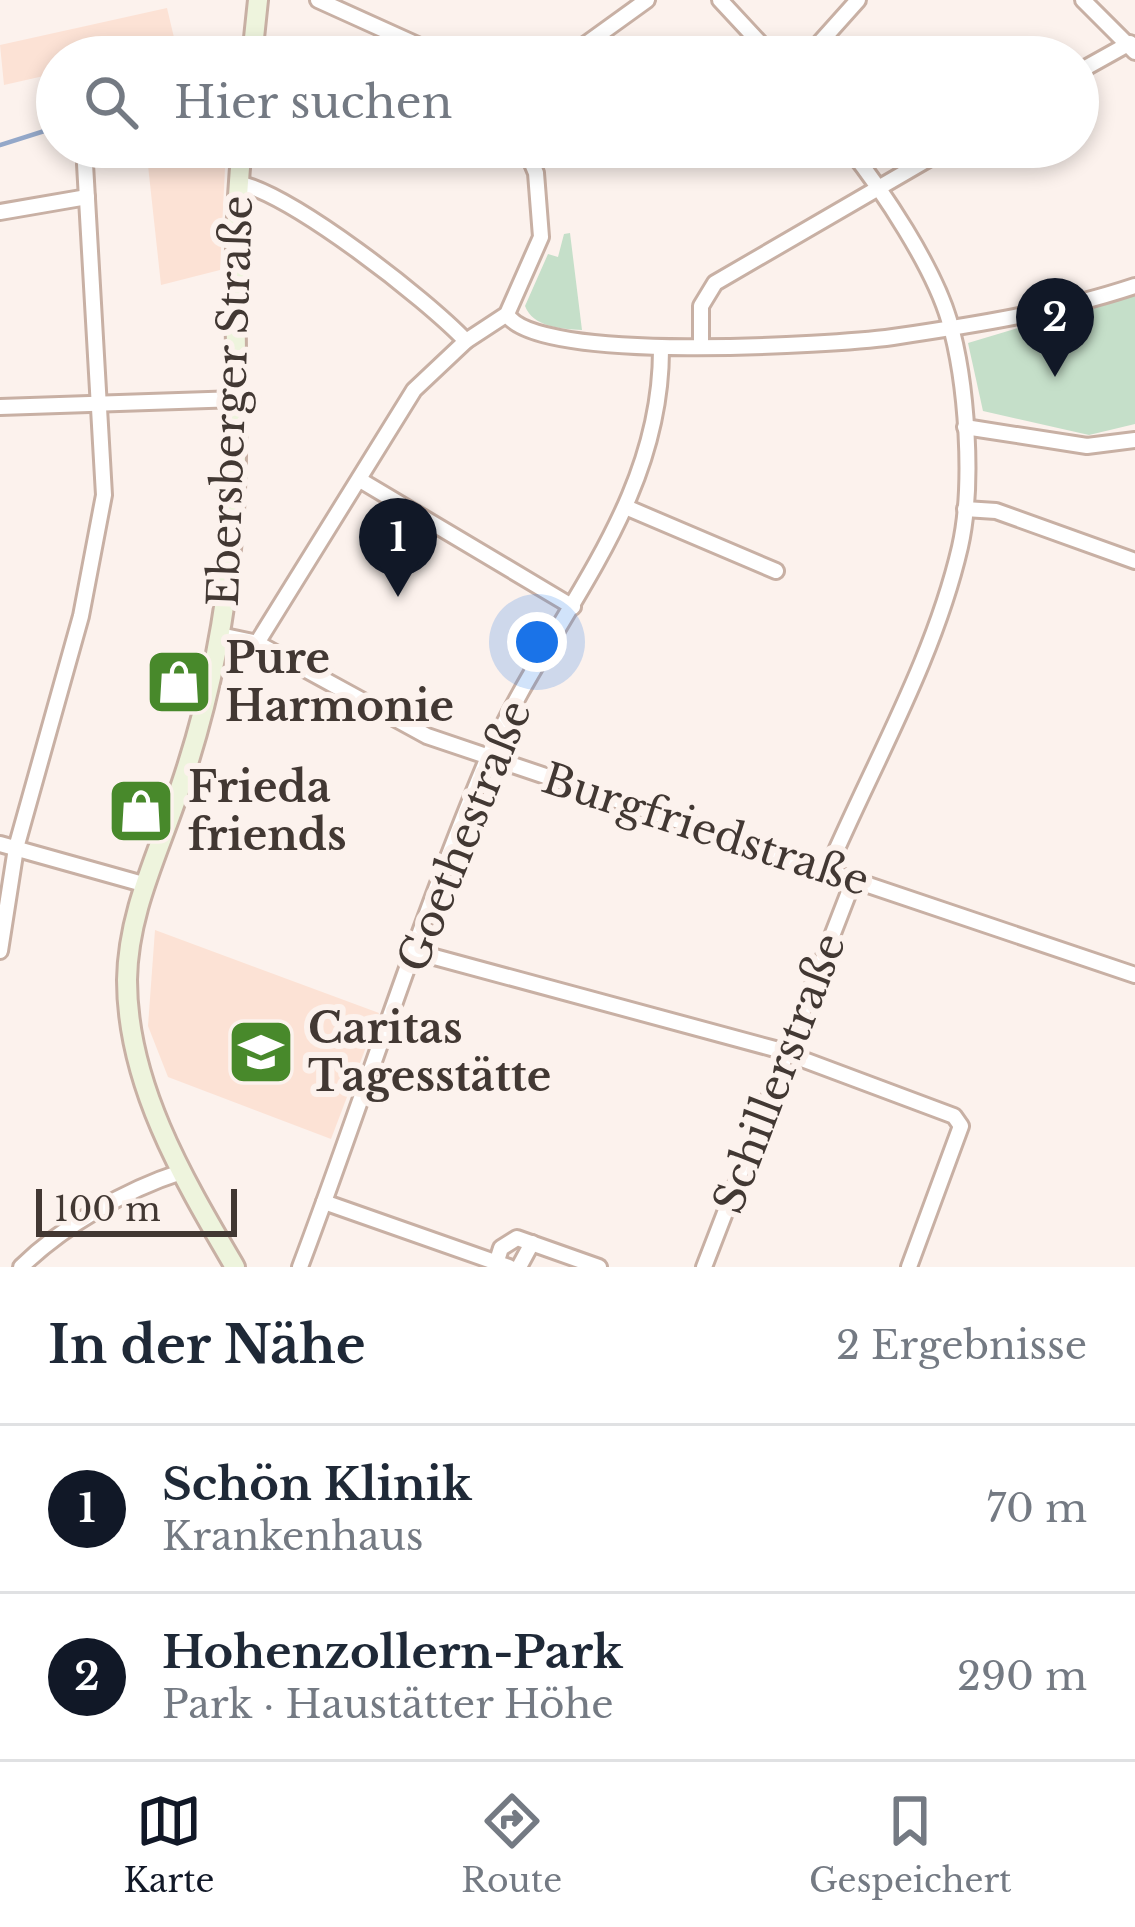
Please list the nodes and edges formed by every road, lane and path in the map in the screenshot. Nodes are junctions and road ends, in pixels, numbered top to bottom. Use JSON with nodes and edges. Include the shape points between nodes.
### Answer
{"nodes":[{"id":1,"x":258,"y":0,"type":"edge"},
{"id":2,"x":318,"y":0,"type":"edge"},
{"id":3,"x":646,"y":0,"type":"edge"},
{"id":4,"x":720,"y":0,"type":"edge"},
{"id":5,"x":858,"y":0,"type":"edge"},
{"id":6,"x":1083,"y":0,"type":"edge"},
{"id":7,"x":254,"y":36,"type":"edge"},
{"id":8,"x":398,"y":36,"type":"edge"},
{"id":9,"x":597,"y":36,"type":"edge"},
{"id":10,"x":753,"y":36,"type":"edge"},
{"id":11,"x":826,"y":36,"type":"edge"},
{"id":12,"x":1132,"y":46,"type":"edge"},
{"id":13,"x":1099,"y":62,"type":"edge"},
{"id":14,"x":85,"y":168,"type":"edge"},
{"id":15,"x":240,"y":168,"type":"edge"},
{"id":16,"x":534,"y":168,"type":"edge"},
{"id":17,"x":863,"y":168,"type":"edge"},
{"id":18,"x":913,"y":168,"type":"edge"},
{"id":19,"x":238,"y":184,"type":"junction"},
{"id":20,"x":878,"y":188,"type":"junction"},
{"id":21,"x":86,"y":196,"type":"junction"},
{"id":22,"x":0,"y":212,"type":"edge"},
{"id":23,"x":1135,"y":286,"type":"edge"},
{"id":24,"x":507,"y":314,"type":"junction"},
{"id":25,"x":951,"y":328,"type":"junction"},
{"id":26,"x":466,"y":341,"type":"junction"},
{"id":27,"x":701,"y":346,"type":"junction"},
{"id":28,"x":661,"y":348,"type":"junction"},
{"id":29,"x":238,"y":399,"type":"junction"},
{"id":30,"x":99,"y":404,"type":"junction"},
{"id":31,"x":0,"y":407,"type":"edge"},
{"id":32,"x":965,"y":427,"type":"junction"},
{"id":33,"x":1135,"y":440,"type":"edge"},
{"id":34,"x":360,"y":480,"type":"junction"},
{"id":35,"x":628,"y":508,"type":"junction"},
{"id":36,"x":965,"y":509,"type":"junction"},
{"id":37,"x":1135,"y":561,"type":"edge"},
{"id":38,"x":776,"y":571,"type":"dead end"},
{"id":39,"x":573,"y":607,"type":"junction"},
{"id":40,"x":220,"y":635,"type":"junction"},
{"id":41,"x":257,"y":643,"type":"junction"},
{"id":42,"x":488,"y":758,"type":"junction"},
{"id":43,"x":0,"y":844,"type":"edge"},
{"id":44,"x":16,"y":848,"type":"junction"},
{"id":45,"x":828,"y":869,"type":"junction"},
{"id":46,"x":854,"y":878,"type":"junction"},
{"id":47,"x":143,"y":884,"type":"junction"},
{"id":48,"x":0,"y":951,"type":"edge"},
{"id":49,"x":416,"y":952,"type":"junction"},
{"id":50,"x":1135,"y":975,"type":"edge"},
{"id":51,"x":788,"y":1054,"type":"junction"},
{"id":52,"x":182,"y":1172,"type":"junction"},
{"id":53,"x":324,"y":1202,"type":"junction"},
{"id":54,"x":532,"y":1244,"type":"junction"},
{"id":55,"x":500,"y":1266,"type":"edge"},
{"id":56,"x":21,"y":1267,"type":"edge"},
{"id":57,"x":236,"y":1267,"type":"edge"},
{"id":58,"x":300,"y":1267,"type":"edge"},
{"id":59,"x":519,"y":1267,"type":"edge"},
{"id":60,"x":599,"y":1267,"type":"edge"},
{"id":61,"x":704,"y":1267,"type":"edge"},
{"id":62,"x":909,"y":1267,"type":"edge"}],
"edges":[{"from":1,"to":7,"type":"street"},
{"from":2,"to":8,"type":"street"},
{"from":3,"to":9,"type":"street"},
{"from":4,"to":10,"type":"street"},
{"from":5,"to":11,"type":"street"},
{"from":6,"to":12,"type":"street"},
{"from":12,"to":13,"type":"street"},
{"from":14,"to":21,"type":"street"},
{"from":15,"to":19,"type":"street","name":"Ebersberger Straße"},
{"from":16,"to":24,"type":"street","via":[[541,237]]},
{"from":17,"to":20,"type":"street","name":"Schillerstraße"},
{"from":18,"to":20,"type":"street"},
{"from":19,"to":26,"type":"street","via":[[259,188],[317,225]]},
{"from":19,"to":29,"type":"street","name":"Ebersberger Straße"},
{"from":20,"to":25,"type":"street","name":"Schillerstraße"},
{"from":20,"to":27,"type":"street","via":[[715,283],[701,306]]},
{"from":21,"to":22,"type":"street"},
{"from":21,"to":30,"type":"street"},
{"from":23,"to":25,"type":"street"},
{"from":24,"to":26,"type":"street"},
{"from":24,"to":28,"type":"street","via":[[559,340]]},
{"from":25,"to":27,"type":"street"},
{"from":25,"to":32,"type":"street","name":"Schillerstraße"},
{"from":26,"to":34,"type":"street","via":[[414,390]]},
{"from":27,"to":28,"type":"street"},
{"from":28,"to":35,"type":"street","name":"Goethestraße","via":[[660,406]]},
{"from":29,"to":30,"type":"street"},
{"from":29,"to":40,"type":"street","name":"Ebersberger Straße"},
{"from":30,"to":31,"type":"street"},
{"from":30,"to":44,"type":"street","via":[[104,495],[97,535]]},
{"from":32,"to":33,"type":"street","via":[[1087,446]]},
{"from":32,"to":36,"type":"street","name":"Schillerstraße"},
{"from":34,"to":39,"type":"street"},
{"from":34,"to":41,"type":"street"},
{"from":35,"to":38,"type":"street"},
{"from":35,"to":39,"type":"street","name":"Goethestraße"},
{"from":36,"to":37,"type":"street","via":[[996,511]]},
{"from":36,"to":45,"type":"street","name":"Schillerstraße","via":[[935,624]]},
{"from":39,"to":42,"type":"street","name":"Goethestraße"},
{"from":40,"to":41,"type":"street","name":"Burgfriedstraße"},
{"from":40,"to":47,"type":"street","name":"Ebersberger Straße","via":[[182,783]]},
{"from":41,"to":42,"type":"street","name":"Burgfriedstraße","via":[[427,736]]},
{"from":42,"to":45,"type":"street","name":"Burgfriedstraße"},
{"from":42,"to":49,"type":"street","name":"Goethestraße"},
{"from":43,"to":44,"type":"street"},
{"from":44,"to":47,"type":"street"},
{"from":44,"to":48,"type":"street"},
{"from":45,"to":46,"type":"street","name":"Burgfriedstraße"},
{"from":46,"to":50,"type":"street","name":"Burgfriedstraße"},
{"from":46,"to":51,"type":"street","name":"Schillerstraße"},
{"from":47,"to":52,"type":"street","name":"Ebersberger Straße","via":[[127,982],[134,1041]]},
{"from":49,"to":51,"type":"street"},
{"from":49,"to":53,"type":"street","name":"Goethestraße"},
{"from":51,"to":61,"type":"street","name":"Schillerstraße"},
{"from":51,"to":62,"type":"street","via":[[959,1120]]},
{"from":52,"to":56,"type":"street","via":[[81,1222]]},
{"from":52,"to":57,"type":"street","name":"Ebersberger Straße"},
{"from":53,"to":55,"type":"street"},
{"from":53,"to":58,"type":"street","name":"Goethestraße"},
{"from":54,"to":55,"type":"street","via":[[517,1238],[501,1248]]},
{"from":54,"to":59,"type":"street"},
{"from":54,"to":60,"type":"street"}]}
